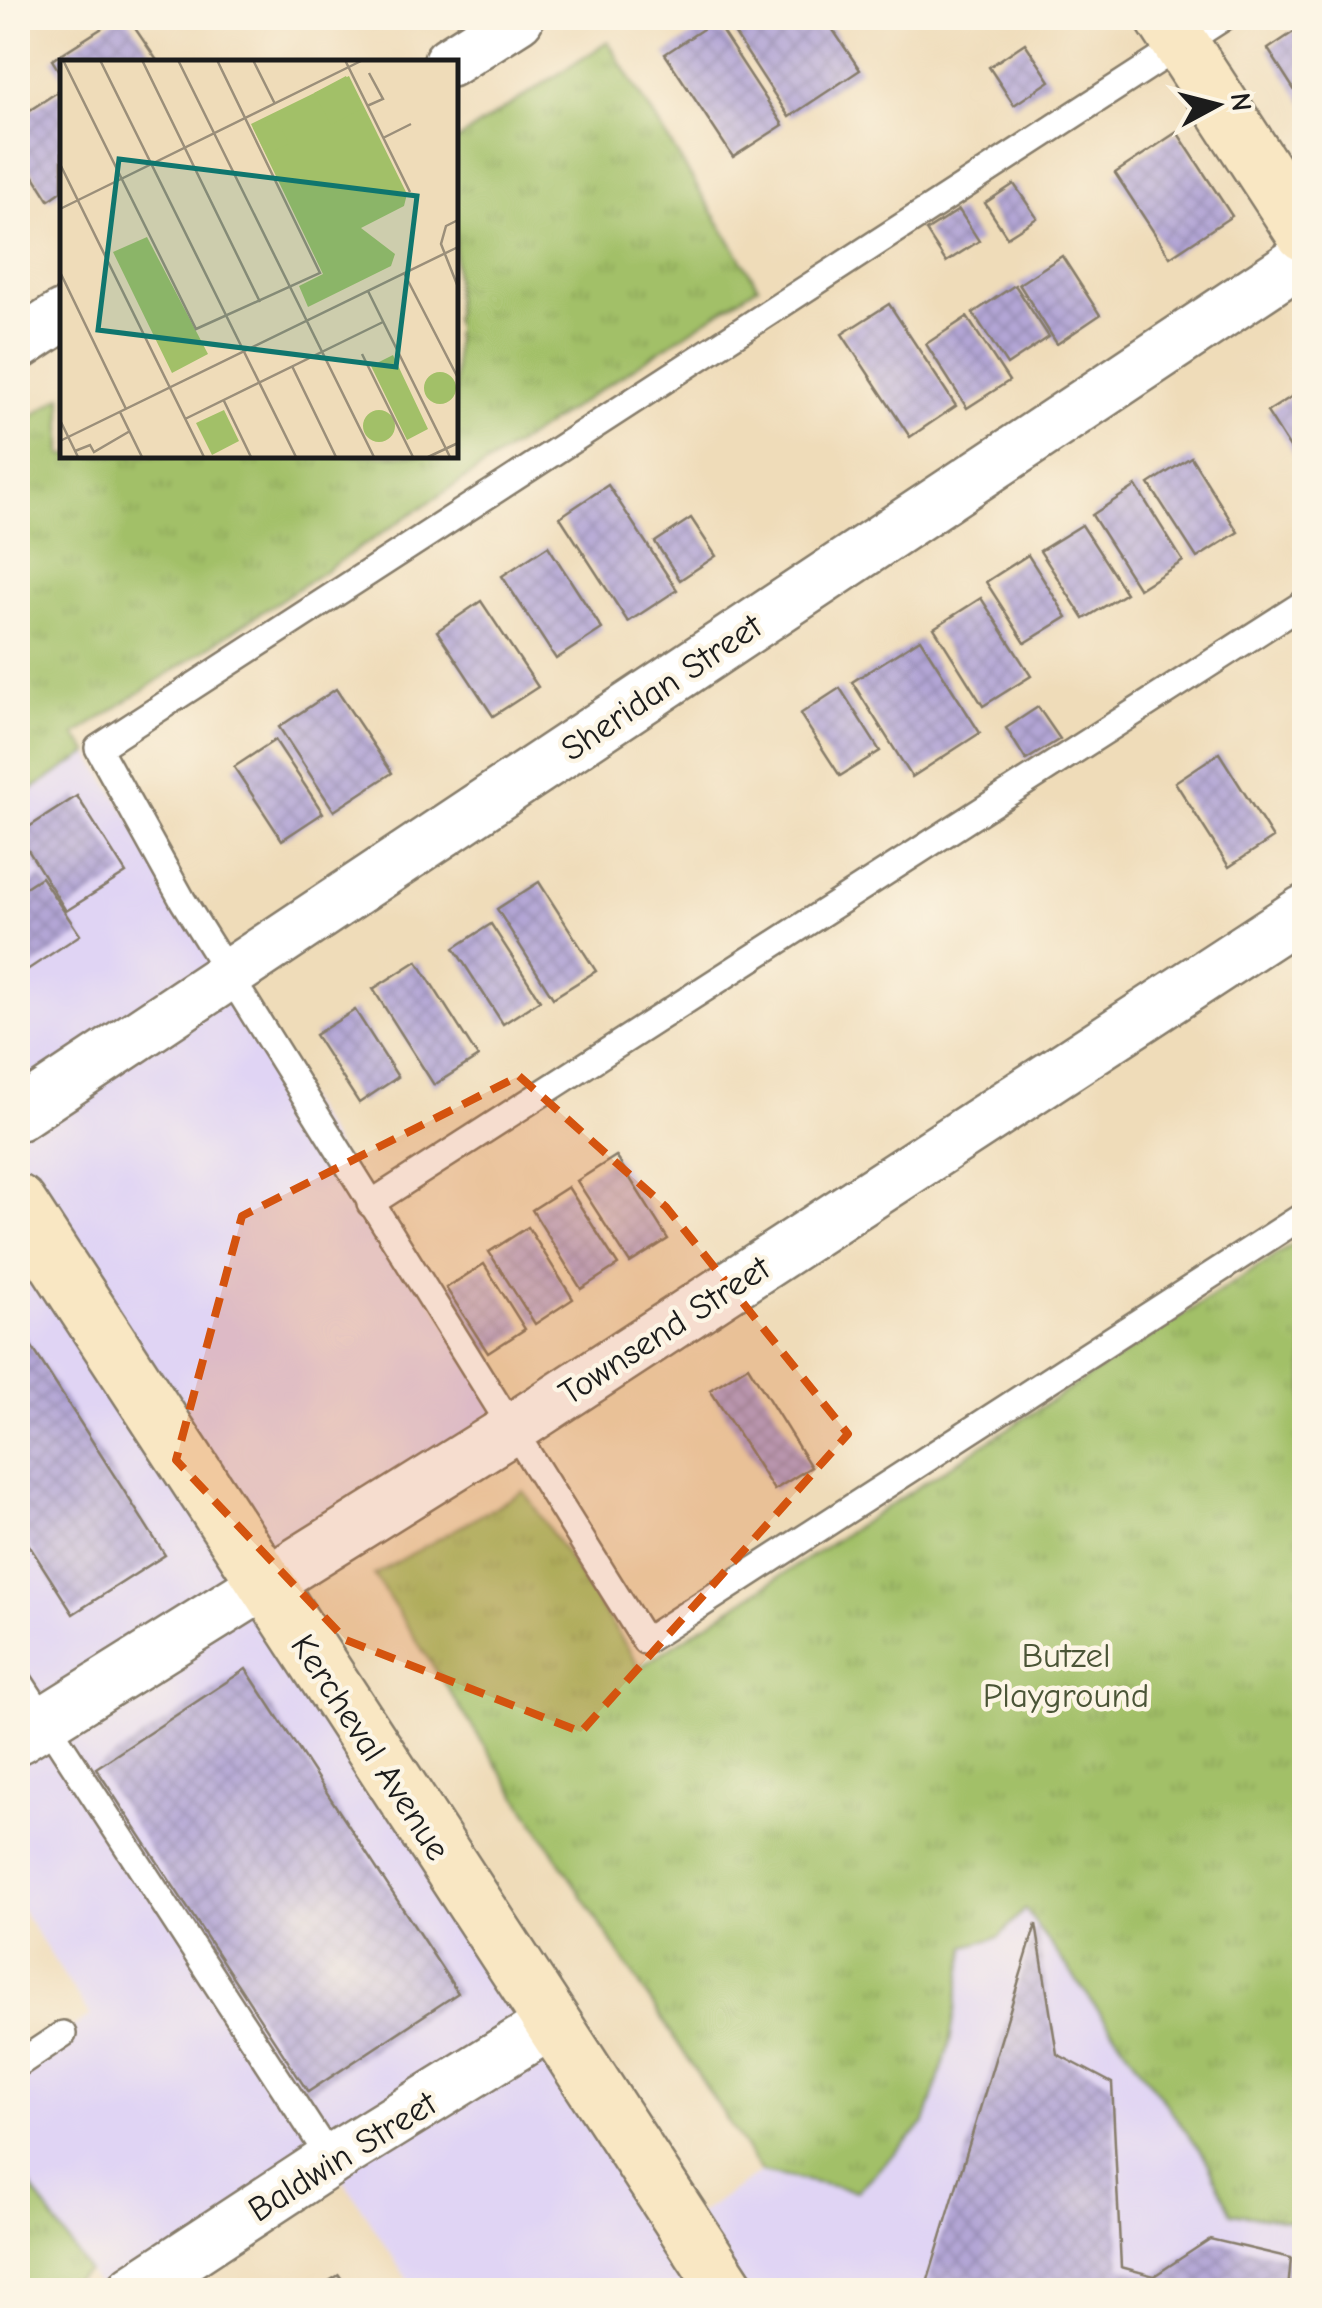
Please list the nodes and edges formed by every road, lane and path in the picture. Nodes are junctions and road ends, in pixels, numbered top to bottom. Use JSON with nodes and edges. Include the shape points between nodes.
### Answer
{"nodes":[{"id":1,"x":518,"y":18,"type":"edge"},
{"id":2,"x":1190,"y":27,"type":"edge"},
{"id":3,"x":453,"y":60,"type":"edge"},
{"id":4,"x":1304,"y":233,"type":"edge"},
{"id":5,"x":1304,"y":258,"type":"edge"},
{"id":6,"x":60,"y":317,"type":"edge"},
{"id":7,"x":18,"y":345,"type":"edge"},
{"id":8,"x":1304,"y":603,"type":"edge"},
{"id":9,"x":1304,"y":912,"type":"edge"},
{"id":10,"x":229,"y":974,"type":"junction"},
{"id":11,"x":18,"y":1116,"type":"edge"},
{"id":12,"x":18,"y":1203,"type":"edge"},
{"id":13,"x":370,"y":1204,"type":"junction"},
{"id":14,"x":1304,"y":1215,"type":"edge"},
{"id":15,"x":512,"y":1429,"type":"junction"},
{"id":16,"x":265,"y":1584,"type":"junction"},
{"id":17,"x":18,"y":1679,"type":"edge"},
{"id":18,"x":31,"y":1730,"type":"edge"},
{"id":19,"x":552,"y":2023,"type":"junction"},
{"id":20,"x":64,"y":2034,"type":"dead end"},
{"id":21,"x":18,"y":2064,"type":"edge"},
{"id":22,"x":331,"y":2160,"type":"junction"},
{"id":23,"x":719,"y":2288,"type":"edge"},
{"id":24,"x":133,"y":2290,"type":"edge"}],
"edges":[{"from":1,"to":3,"type":"street"},
{"from":2,"to":4,"type":"street"},
{"from":2,"to":10,"type":"lane","via":[[98,748]]},
{"from":5,"to":10,"type":"street","name":"Sheridan Street"},
{"from":6,"to":7,"type":"street"},
{"from":8,"to":13,"type":"lane"},
{"from":9,"to":15,"type":"street","name":"Townsend Street"},
{"from":10,"to":11,"type":"street","name":"Sheridan Street"},
{"from":10,"to":13,"type":"lane"},
{"from":12,"to":16,"type":"street","name":"Kercheval Avenue"},
{"from":13,"to":15,"type":"lane"},
{"from":14,"to":15,"type":"lane","via":[[645,1641]]},
{"from":15,"to":16,"type":"street","name":"Townsend Street"},
{"from":16,"to":18,"type":"street","name":"Townsend Street"},
{"from":16,"to":19,"type":"street","name":"Kercheval Avenue"},
{"from":17,"to":18,"type":"lane"},
{"from":18,"to":22,"type":"lane"},
{"from":19,"to":22,"type":"street","name":"Baldwin Street"},
{"from":19,"to":23,"type":"street","name":"Kercheval Avenue"},
{"from":20,"to":21,"type":"lane"},
{"from":22,"to":24,"type":"street","name":"Baldwin Street"}]}
